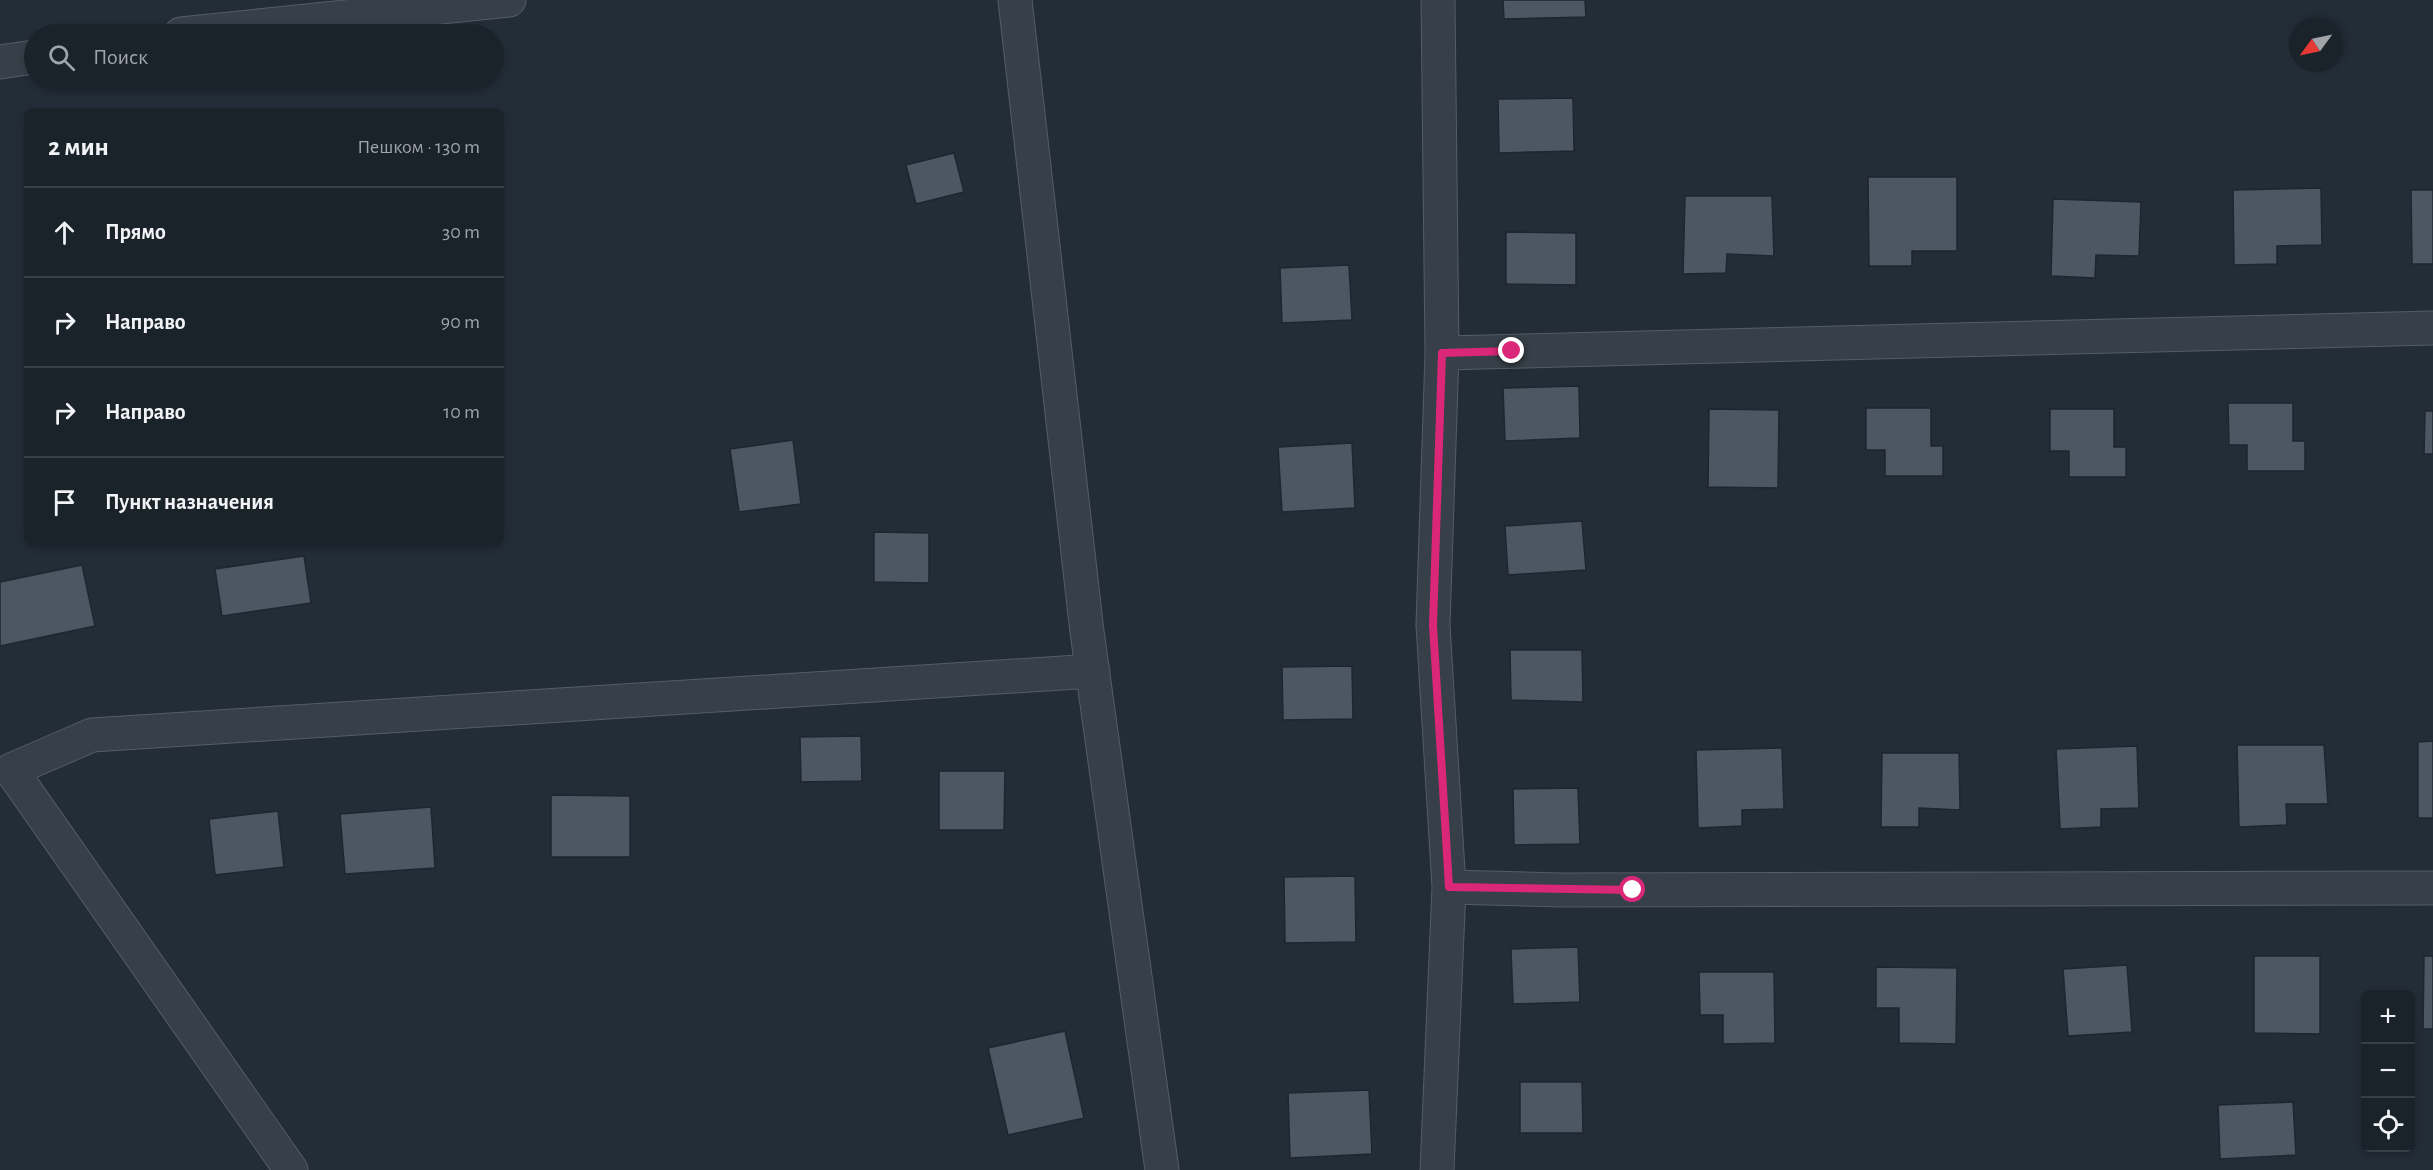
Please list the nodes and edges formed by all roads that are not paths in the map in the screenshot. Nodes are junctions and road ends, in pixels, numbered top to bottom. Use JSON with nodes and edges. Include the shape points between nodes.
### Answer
{"nodes":[{"id":1,"x":509,"y":0,"type":"edge"},
{"id":2,"x":1015,"y":0,"type":"edge"},
{"id":3,"x":1438,"y":0,"type":"edge"},
{"id":4,"x":266,"y":24,"type":"edge"},
{"id":5,"x":24,"y":58,"type":"edge"},
{"id":6,"x":0,"y":62,"type":"edge"},
{"id":7,"x":2433,"y":328,"type":"edge"},
{"id":8,"x":1442,"y":353,"type":"junction"},
{"id":9,"x":1093,"y":671,"type":"junction"},
{"id":10,"x":6,"y":762,"type":"edge"},
{"id":11,"x":1449,"y":887,"type":"junction"},
{"id":12,"x":2433,"y":888,"type":"edge"},
{"id":13,"x":291,"y":1170,"type":"edge"},
{"id":14,"x":1162,"y":1170,"type":"edge"},
{"id":15,"x":1437,"y":1170,"type":"edge"}],
"edges":[{"from":1,"to":4,"type":"street"},
{"from":2,"to":9,"type":"street"},
{"from":3,"to":8,"type":"street"},
{"from":5,"to":6,"type":"street"},
{"from":7,"to":8,"type":"street"},
{"from":8,"to":11,"type":"street","via":[[1433,625]]},
{"from":9,"to":10,"type":"street","via":[[92,735]]},
{"from":9,"to":14,"type":"street"},
{"from":10,"to":13,"type":"street"},
{"from":11,"to":12,"type":"street"},
{"from":11,"to":15,"type":"street"}]}
